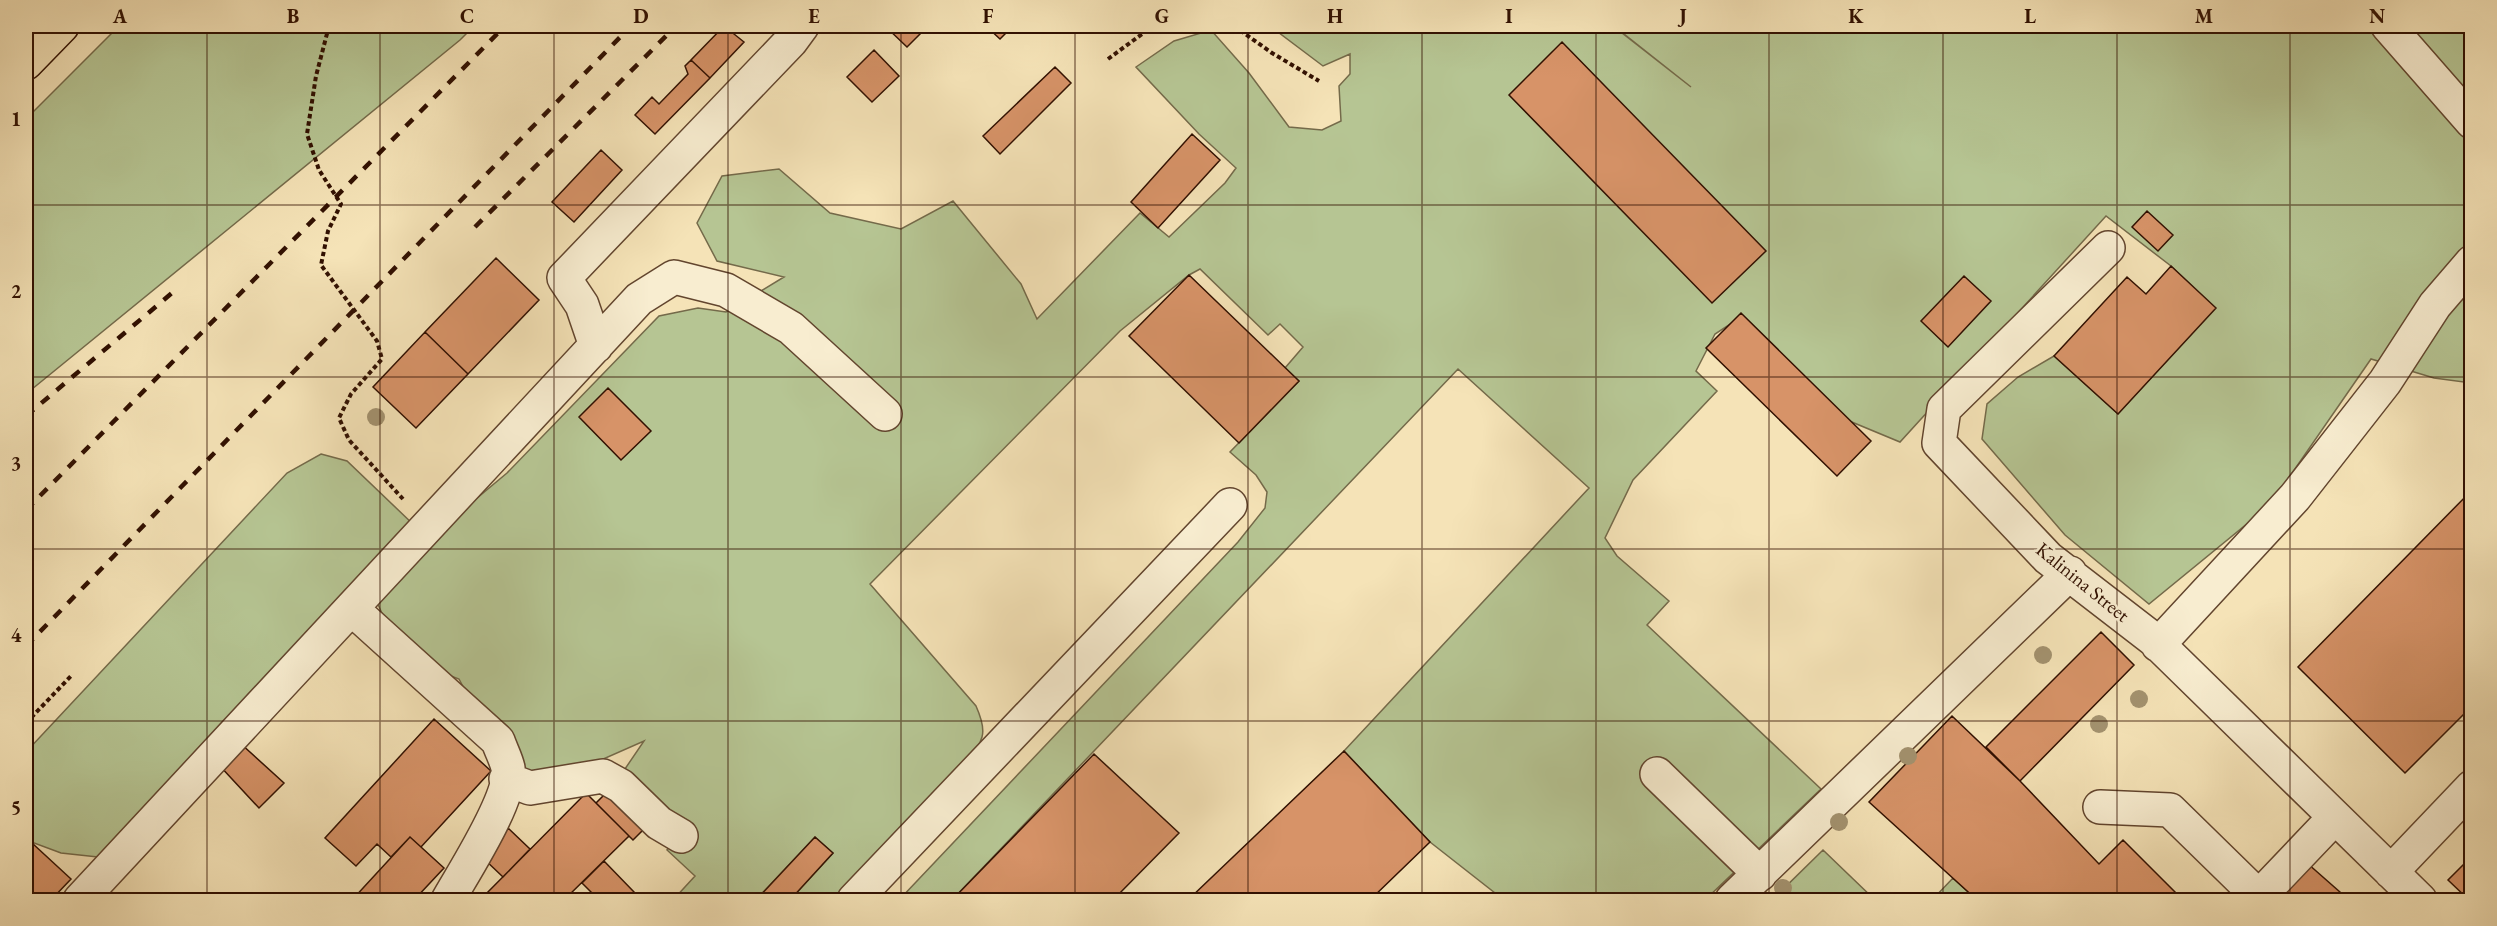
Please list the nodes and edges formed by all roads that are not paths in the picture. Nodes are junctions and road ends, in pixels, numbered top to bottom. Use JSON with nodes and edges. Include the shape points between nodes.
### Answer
{"nodes":[{"id":1,"x":62,"y":26,"type":"edge"},
{"id":2,"x":802,"y":26,"type":"edge"},
{"id":3,"x":2388,"y":26,"type":"edge"},
{"id":4,"x":26,"y":63,"type":"edge"},
{"id":5,"x":2472,"y":122,"type":"edge"},
{"id":6,"x":2108,"y":248,"type":"dead end"},
{"id":7,"x":2472,"y":262,"type":"edge"},
{"id":8,"x":596,"y":346,"type":"junction"},
{"id":9,"x":885,"y":414,"type":"dead end"},
{"id":10,"x":1230,"y":505,"type":"dead end"},
{"id":11,"x":2070,"y":573,"type":"junction"},
{"id":12,"x":352,"y":609,"type":"junction"},
{"id":13,"x":2158,"y":645,"type":"junction"},
{"id":14,"x":1657,"y":774,"type":"dead end"},
{"id":15,"x":506,"y":778,"type":"junction"},
{"id":16,"x":2472,"y":787,"type":"edge"},
{"id":17,"x":2100,"y":807,"type":"dead end"},
{"id":18,"x":2335,"y":817,"type":"junction"},
{"id":19,"x":681,"y":836,"type":"dead end"},
{"id":20,"x":2391,"y":872,"type":"junction"},
{"id":21,"x":1760,"y":874,"type":"junction"},
{"id":22,"x":2257,"y":899,"type":"edge"},
{"id":23,"x":80,"y":900,"type":"edge"},
{"id":24,"x":448,"y":900,"type":"edge"},
{"id":25,"x":854,"y":900,"type":"edge"},
{"id":26,"x":1732,"y":900,"type":"edge"},
{"id":27,"x":2420,"y":900,"type":"edge"}],
"edges":[{"from":1,"to":4,"type":"main road"},
{"from":2,"to":8,"type":"lane","via":[[689,151],[564,278],[582,305]]},
{"from":3,"to":5,"type":"lane"},
{"from":6,"to":11,"type":"lane","name":"Kalinina Street","via":[[1944,409],[1939,443],[2048,558]]},
{"from":7,"to":13,"type":"lane","via":[[2435,305],[2385,382],[2295,497]]},
{"from":8,"to":9,"type":"lane","via":[[639,299],[674,277],[726,290],[791,328]]},
{"from":8,"to":12,"type":"lane"},
{"from":10,"to":25,"type":"lane"},
{"from":11,"to":13,"type":"lane","name":"Kalinina Street"},
{"from":11,"to":21,"type":"lane"},
{"from":12,"to":15,"type":"lane","via":[[498,741],[508,770]]},
{"from":12,"to":23,"type":"lane"},
{"from":13,"to":18,"type":"lane","name":"Kalinina Street"},
{"from":14,"to":21,"type":"lane"},
{"from":15,"to":19,"type":"lane","via":[[530,788],[603,776],[621,786],[659,823]]},
{"from":15,"to":24,"type":"lane","via":[[484,840]]},
{"from":16,"to":20,"type":"lane"},
{"from":17,"to":22,"type":"lane","via":[[2170,810]]},
{"from":18,"to":20,"type":"lane","name":"Kalinina Street"},
{"from":18,"to":22,"type":"lane"},
{"from":20,"to":27,"type":"lane","name":"Kalinina Street"},
{"from":21,"to":26,"type":"lane"}]}
